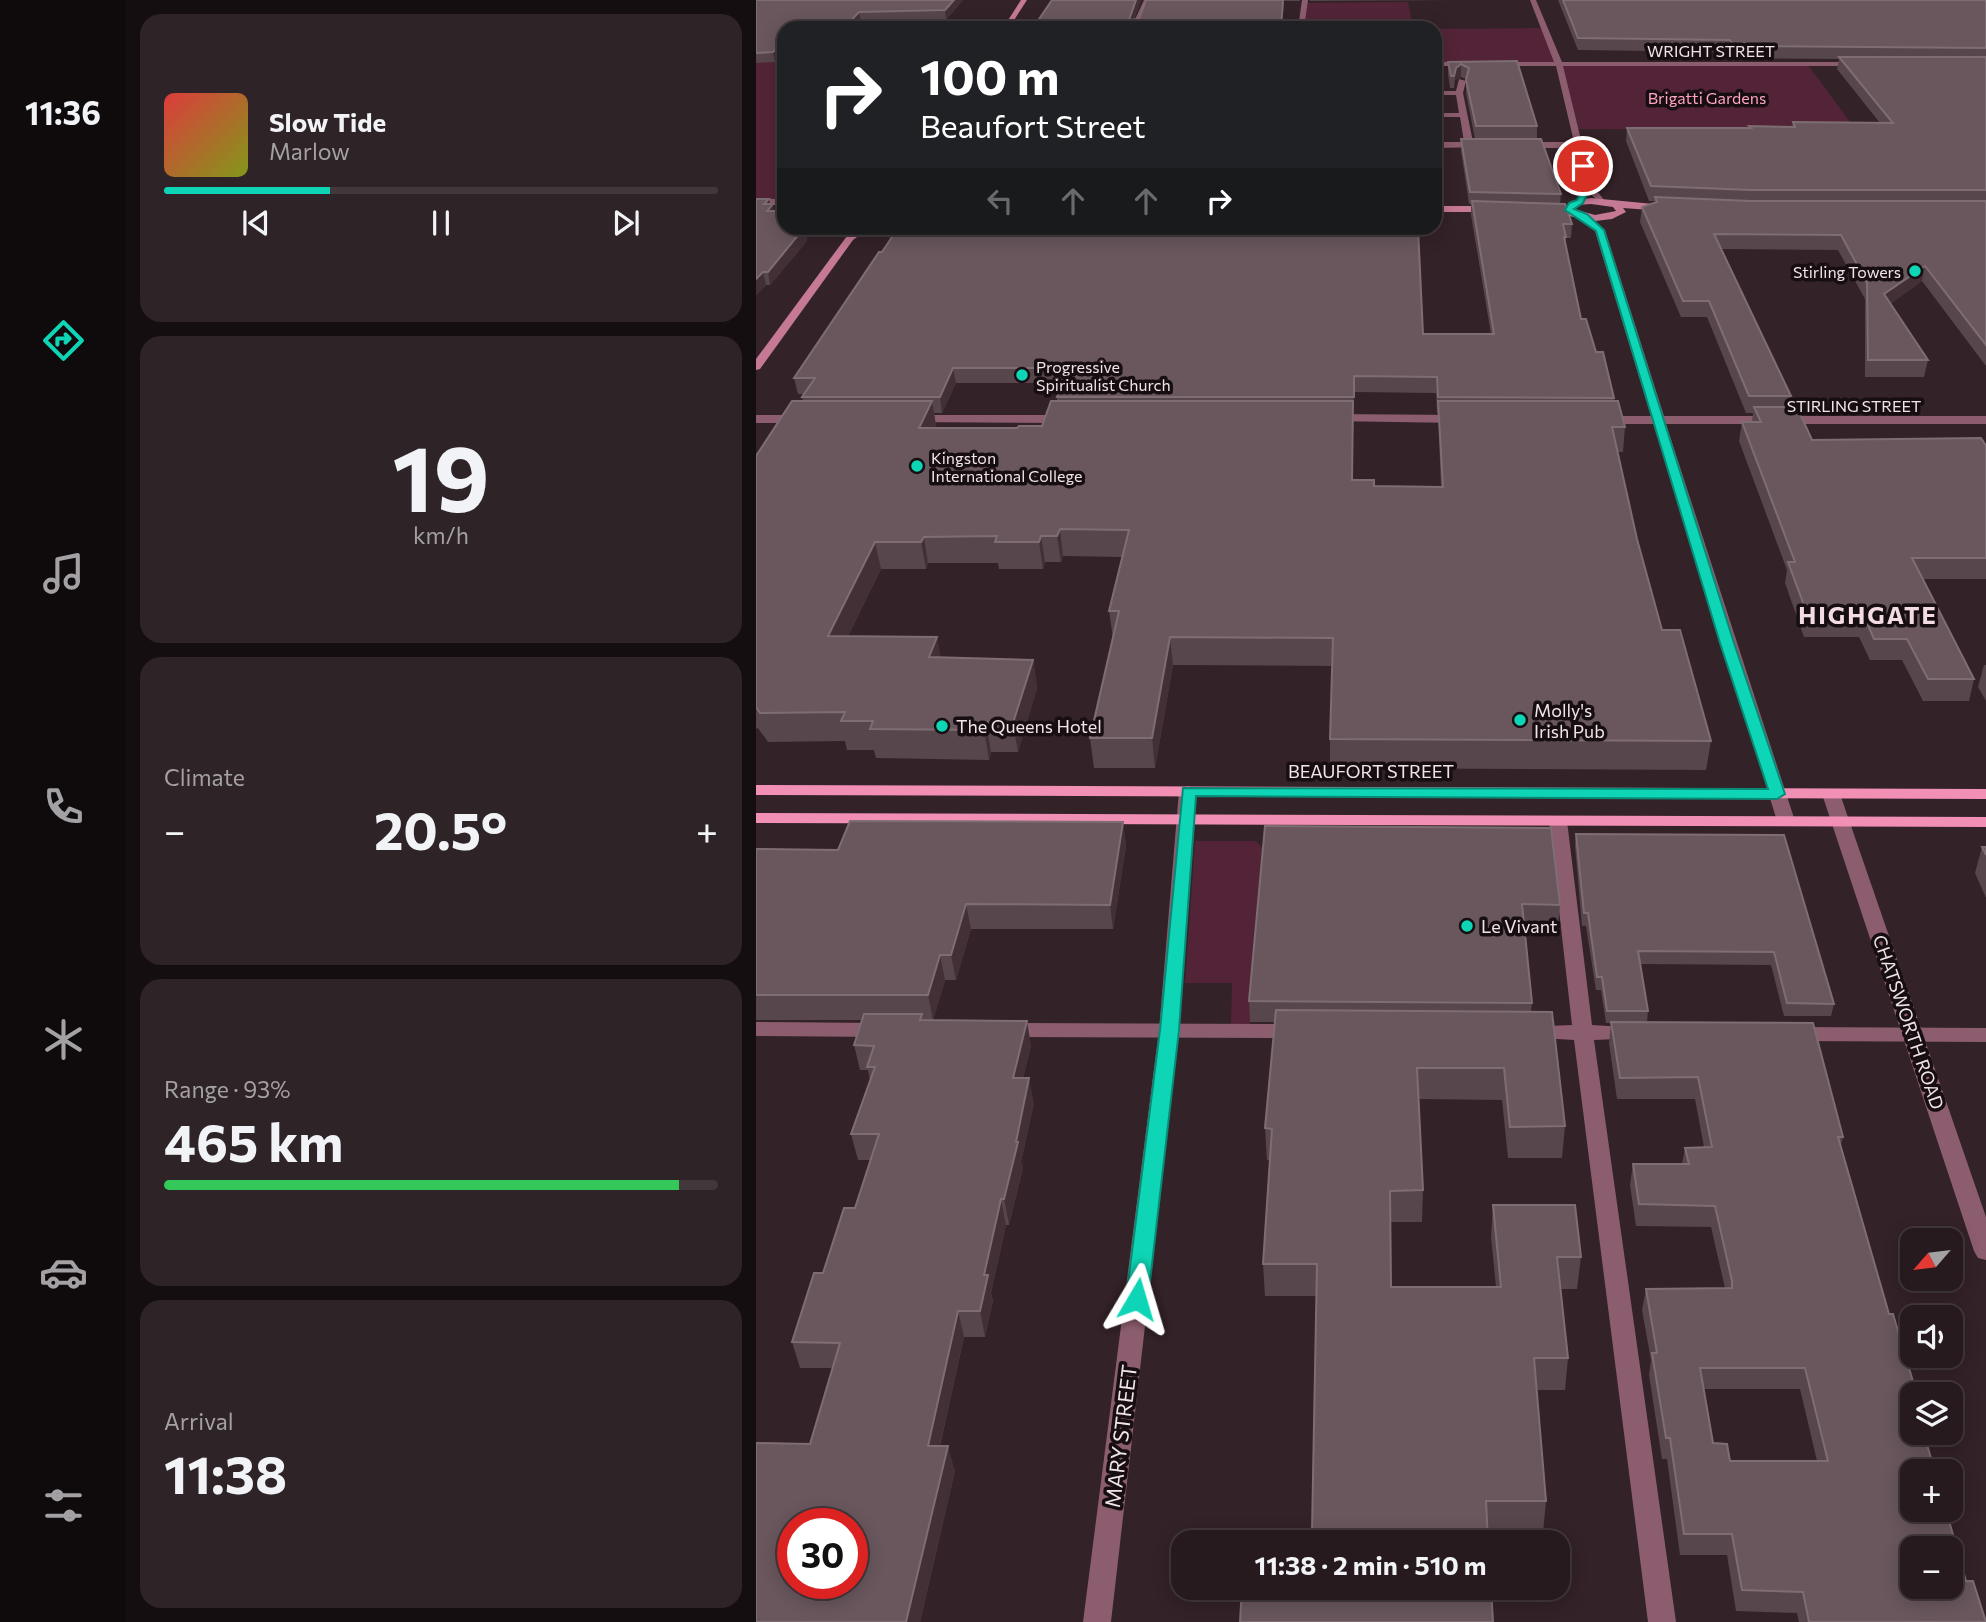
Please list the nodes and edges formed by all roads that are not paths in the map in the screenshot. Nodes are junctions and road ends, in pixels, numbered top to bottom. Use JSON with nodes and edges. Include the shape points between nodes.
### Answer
{"nodes":[{"id":1,"x":1024,"y":0,"type":"edge"},
{"id":2,"x":1147,"y":0,"type":"edge"},
{"id":3,"x":1305,"y":0,"type":"edge"},
{"id":4,"x":1533,"y":0,"type":"edge"},
{"id":5,"x":1010,"y":21,"type":"edge"},
{"id":6,"x":1137,"y":21,"type":"edge"},
{"id":7,"x":1302,"y":21,"type":"edge"},
{"id":8,"x":1442,"y":64,"type":"edge"},
{"id":9,"x":1559,"y":64,"type":"junction"},
{"id":10,"x":1870,"y":64,"type":"edge"},
{"id":11,"x":1462,"y":81,"type":"edge"},
{"id":12,"x":1442,"y":93,"type":"edge"},
{"id":13,"x":1459,"y":93,"type":"junction"},
{"id":14,"x":1442,"y":115,"type":"edge"},
{"id":15,"x":1462,"y":115,"type":"junction"},
{"id":16,"x":1442,"y":145,"type":"edge"},
{"id":17,"x":1469,"y":145,"type":"junction"},
{"id":18,"x":1496,"y":145,"type":"edge"},
{"id":19,"x":1510,"y":145,"type":"edge"},
{"id":20,"x":1578,"y":145,"type":"junction"},
{"id":21,"x":1588,"y":185,"type":"junction"},
{"id":22,"x":1600,"y":201,"type":"junction"},
{"id":23,"x":756,"y":202,"type":"edge"},
{"id":24,"x":777,"y":202,"type":"edge"},
{"id":25,"x":1575,"y":206,"type":"junction"},
{"id":26,"x":1442,"y":209,"type":"edge"},
{"id":27,"x":1501,"y":209,"type":"edge"},
{"id":28,"x":1680,"y":209,"type":"edge"},
{"id":29,"x":1616,"y":211,"type":"junction"},
{"id":30,"x":1584,"y":216,"type":"junction"},
{"id":31,"x":1600,"y":230,"type":"junction"},
{"id":32,"x":850,"y":235,"type":"edge"},
{"id":33,"x":756,"y":367,"type":"edge"},
{"id":34,"x":1316,"y":418,"type":"edge"},
{"id":35,"x":756,"y":419,"type":"edge"},
{"id":36,"x":818,"y":419,"type":"edge"},
{"id":37,"x":902,"y":419,"type":"edge"},
{"id":38,"x":1084,"y":419,"type":"edge"},
{"id":39,"x":1471,"y":419,"type":"edge"},
{"id":40,"x":1592,"y":420,"type":"edge"},
{"id":41,"x":1660,"y":420,"type":"junction"},
{"id":42,"x":1986,"y":420,"type":"edge"},
{"id":43,"x":756,"y":790,"type":"edge"},
{"id":44,"x":1188,"y":791,"type":"junction"},
{"id":45,"x":1777,"y":794,"type":"junction"},
{"id":46,"x":1831,"y":794,"type":"junction"},
{"id":47,"x":1986,"y":794,"type":"edge"},
{"id":48,"x":756,"y":818,"type":"edge"},
{"id":49,"x":1185,"y":819,"type":"junction"},
{"id":50,"x":1558,"y":821,"type":"junction"},
{"id":51,"x":1786,"y":821,"type":"junction"},
{"id":52,"x":1840,"y":822,"type":"junction"},
{"id":53,"x":1986,"y":822,"type":"edge"},
{"id":54,"x":756,"y":1029,"type":"edge"},
{"id":55,"x":893,"y":1030,"type":"edge"},
{"id":56,"x":990,"y":1030,"type":"edge"},
{"id":57,"x":1170,"y":1030,"type":"junction"},
{"id":58,"x":1322,"y":1031,"type":"edge"},
{"id":59,"x":1514,"y":1032,"type":"edge"},
{"id":60,"x":1583,"y":1032,"type":"junction"},
{"id":61,"x":1652,"y":1033,"type":"edge"},
{"id":62,"x":1775,"y":1033,"type":"edge"},
{"id":63,"x":1913,"y":1034,"type":"junction"},
{"id":64,"x":1986,"y":1035,"type":"edge"},
{"id":65,"x":1986,"y":1251,"type":"edge"},
{"id":66,"x":1097,"y":1622,"type":"edge"},
{"id":67,"x":1662,"y":1622,"type":"edge"}],
"edges":[{"from":1,"to":5,"type":"street"},
{"from":2,"to":6,"type":"street"},
{"from":3,"to":7,"type":"street"},
{"from":4,"to":9,"type":"street"},
{"from":8,"to":9,"type":"street","name":"WRIGHT STREET"},
{"from":9,"to":10,"type":"street","name":"WRIGHT STREET"},
{"from":9,"to":20,"type":"street"},
{"from":11,"to":13,"type":"street"},
{"from":12,"to":13,"type":"street"},
{"from":13,"to":15,"type":"street"},
{"from":14,"to":15,"type":"street"},
{"from":15,"to":17,"type":"street"},
{"from":16,"to":17,"type":"street"},
{"from":17,"to":18,"type":"street"},
{"from":19,"to":20,"type":"street"},
{"from":20,"to":21,"type":"street"},
{"from":21,"to":22,"type":"street"},
{"from":21,"to":25,"type":"street"},
{"from":22,"to":25,"type":"street"},
{"from":22,"to":29,"type":"street"},
{"from":23,"to":24,"type":"street"},
{"from":25,"to":30,"type":"street"},
{"from":26,"to":27,"type":"street"},
{"from":28,"to":29,"type":"street"},
{"from":29,"to":30,"type":"street"},
{"from":29,"to":31,"type":"street"},
{"from":30,"to":31,"type":"street"},
{"from":31,"to":41,"type":"street"},
{"from":32,"to":33,"type":"street"},
{"from":34,"to":39,"type":"street"},
{"from":35,"to":36,"type":"street"},
{"from":37,"to":38,"type":"street"},
{"from":40,"to":41,"type":"street","name":"STIRLING STREET"},
{"from":41,"to":42,"type":"street","name":"STIRLING STREET"},
{"from":41,"to":45,"type":"street"},
{"from":43,"to":44,"type":"main road","name":"BEAUFORT STREET"},
{"from":44,"to":45,"type":"main road","name":"BEAUFORT STREET"},
{"from":44,"to":49,"type":"street","name":"MARY STREET"},
{"from":45,"to":46,"type":"main road","name":"BEAUFORT STREET"},
{"from":45,"to":51,"type":"street"},
{"from":46,"to":47,"type":"main road","name":"BEAUFORT STREET"},
{"from":46,"to":52,"type":"street","name":"CHATSWORTH ROAD"},
{"from":48,"to":49,"type":"main road"},
{"from":49,"to":50,"type":"main road"},
{"from":49,"to":57,"type":"street","name":"MARY STREET"},
{"from":50,"to":51,"type":"main road"},
{"from":50,"to":60,"type":"street"},
{"from":51,"to":52,"type":"main road"},
{"from":52,"to":53,"type":"main road"},
{"from":52,"to":63,"type":"street","name":"CHATSWORTH ROAD"},
{"from":54,"to":55,"type":"street"},
{"from":56,"to":57,"type":"street"},
{"from":57,"to":58,"type":"street"},
{"from":57,"to":66,"type":"street","name":"MARY STREET"},
{"from":59,"to":60,"type":"street"},
{"from":60,"to":61,"type":"street"},
{"from":60,"to":67,"type":"street"},
{"from":62,"to":63,"type":"street"},
{"from":63,"to":64,"type":"street"},
{"from":63,"to":65,"type":"street","name":"CHATSWORTH ROAD"}]}
